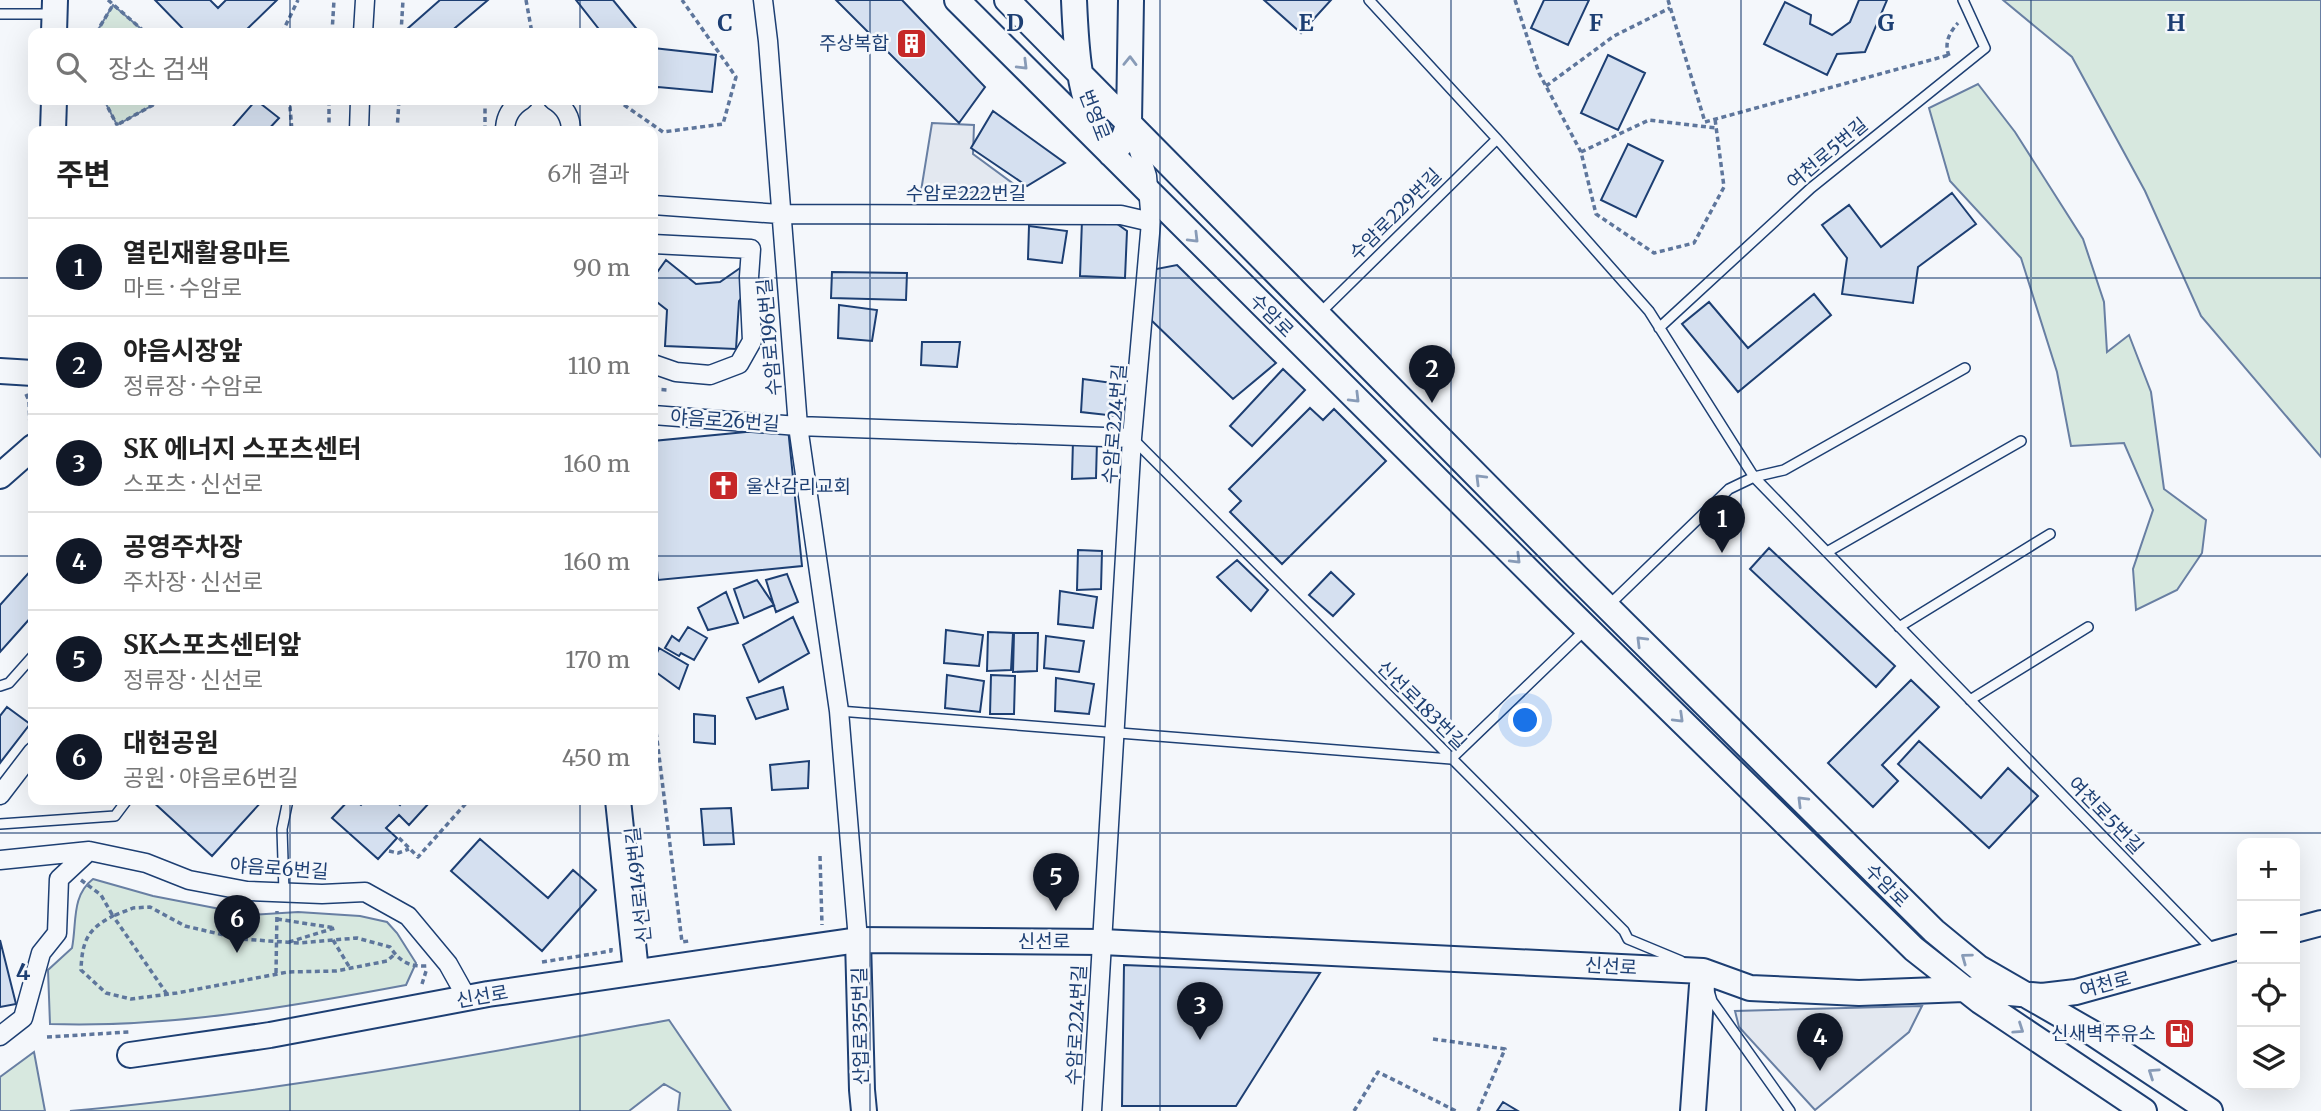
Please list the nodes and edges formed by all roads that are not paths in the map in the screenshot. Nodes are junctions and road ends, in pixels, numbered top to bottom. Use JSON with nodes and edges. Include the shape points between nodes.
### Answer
{"nodes":[{"id":1,"x":365,"y":0,"type":"edge"},
{"id":2,"x":763,"y":0,"type":"edge"},
{"id":3,"x":957,"y":0,"type":"edge"},
{"id":4,"x":1007,"y":0,"type":"edge"},
{"id":5,"x":1074,"y":0,"type":"edge"},
{"id":6,"x":1130,"y":0,"type":"edge"},
{"id":7,"x":1369,"y":0,"type":"edge"},
{"id":8,"x":1963,"y":0,"type":"edge"},
{"id":9,"x":0,"y":14,"type":"edge"},
{"id":10,"x":55,"y":16,"type":"edge"},
{"id":11,"x":363,"y":28,"type":"edge"},
{"id":12,"x":1080,"y":72,"type":"junction"},
{"id":13,"x":54,"y":105,"type":"edge"},
{"id":14,"x":360,"y":105,"type":"edge"},
{"id":15,"x":515,"y":105,"type":"edge"},
{"id":16,"x":560,"y":105,"type":"edge"},
{"id":17,"x":1129,"y":122,"type":"junction"},
{"id":18,"x":53,"y":126,"type":"edge"},
{"id":19,"x":359,"y":126,"type":"edge"},
{"id":20,"x":506,"y":126,"type":"edge"},
{"id":21,"x":570,"y":126,"type":"edge"},
{"id":22,"x":1497,"y":138,"type":"junction"},
{"id":23,"x":1111,"y":154,"type":"junction"},
{"id":24,"x":1150,"y":194,"type":"junction"},
{"id":25,"x":658,"y":205,"type":"edge"},
{"id":26,"x":780,"y":214,"type":"junction"},
{"id":27,"x":1152,"y":222,"type":"junction"},
{"id":28,"x":658,"y":244,"type":"edge"},
{"id":29,"x":1319,"y":314,"type":"junction"},
{"id":30,"x":1659,"y":328,"type":"junction"},
{"id":31,"x":658,"y":366,"type":"edge"},
{"id":32,"x":1965,"y":369,"type":"dead end"},
{"id":33,"x":0,"y":371,"type":"edge"},
{"id":34,"x":28,"y":381,"type":"edge"},
{"id":35,"x":658,"y":415,"type":"edge"},
{"id":36,"x":798,"y":425,"type":"junction"},
{"id":37,"x":1132,"y":438,"type":"junction"},
{"id":38,"x":28,"y":441,"type":"edge"},
{"id":39,"x":2021,"y":441,"type":"dead end"},
{"id":40,"x":0,"y":476,"type":"edge"},
{"id":41,"x":1754,"y":477,"type":"junction"},
{"id":42,"x":2050,"y":534,"type":"dead end"},
{"id":43,"x":1827,"y":552,"type":"junction"},
{"id":44,"x":1607,"y":607,"type":"junction"},
{"id":45,"x":2088,"y":626,"type":"dead end"},
{"id":46,"x":1899,"y":627,"type":"junction"},
{"id":47,"x":1587,"y":628,"type":"junction"},
{"id":48,"x":28,"y":661,"type":"edge"},
{"id":49,"x":0,"y":686,"type":"edge"},
{"id":50,"x":1970,"y":700,"type":"junction"},
{"id":51,"x":839,"y":711,"type":"junction"},
{"id":52,"x":1116,"y":732,"type":"junction"},
{"id":53,"x":28,"y":759,"type":"edge"},
{"id":54,"x":1451,"y":759,"type":"junction"},
{"id":55,"x":0,"y":795,"type":"edge"},
{"id":56,"x":123,"y":805,"type":"edge"},
{"id":57,"x":287,"y":805,"type":"edge"},
{"id":58,"x":619,"y":805,"type":"edge"},
{"id":59,"x":629,"y":805,"type":"edge"},
{"id":60,"x":0,"y":824,"type":"edge"},
{"id":61,"x":89,"y":851,"type":"junction"},
{"id":62,"x":0,"y":860,"type":"edge"},
{"id":63,"x":284,"y":892,"type":"junction"},
{"id":64,"x":2321,"y":923,"type":"edge"},
{"id":65,"x":2300,"y":929,"type":"edge"},
{"id":66,"x":858,"y":940,"type":"junction"},
{"id":67,"x":1102,"y":942,"type":"junction"},
{"id":68,"x":2237,"y":948,"type":"edge"},
{"id":69,"x":2217,"y":954,"type":"junction"},
{"id":70,"x":641,"y":971,"type":"junction"},
{"id":71,"x":1703,"y":971,"type":"junction"},
{"id":72,"x":1964,"y":989,"type":"junction"},
{"id":73,"x":2024,"y":995,"type":"junction"},
{"id":74,"x":467,"y":998,"type":"junction"},
{"id":75,"x":0,"y":1036,"type":"edge"},
{"id":76,"x":130,"y":1055,"type":"dead end"},
{"id":77,"x":864,"y":1111,"type":"edge"},
{"id":78,"x":1093,"y":1111,"type":"edge"},
{"id":79,"x":1693,"y":1111,"type":"edge"},
{"id":80,"x":1790,"y":1111,"type":"edge"},
{"id":81,"x":2144,"y":1111,"type":"edge"},
{"id":82,"x":2210,"y":1111,"type":"edge"}],
"edges":[{"from":1,"to":11,"type":"street"},
{"from":2,"to":26,"type":"street","name":"수암로196번길"},
{"from":3,"to":23,"type":"main road","name":"수암로","one_way":true},
{"from":4,"to":12,"type":"main road","name":"수암로"},
{"from":5,"to":12,"type":"main road","name":"번영로"},
{"from":17,"to":6,"type":"main road","name":"번영로","one_way":true},
{"from":7,"to":22,"type":"lane","name":"여천로5번길"},
{"from":8,"to":30,"type":"lane","name":"여천로5번길","via":[[1985,48],[1811,188]]},
{"from":9,"to":10,"type":"lane"},
{"from":12,"to":17,"type":"main road","name":"수암로"},
{"from":12,"to":23,"type":"main road","name":"번영로","via":[[1089,107]]},
{"from":13,"to":18,"type":"main road"},
{"from":14,"to":19,"type":"street"},
{"from":15,"to":20,"type":"street"},
{"from":16,"to":21,"type":"street"},
{"from":17,"to":23,"type":"main road","name":"번영로","via":[[1122,143]]},
{"from":17,"to":24,"type":"street","name":"수암로224번길"},
{"from":17,"to":29,"type":"main road","name":"수암로"},
{"from":22,"to":29,"type":"lane","name":"수암로229번길"},
{"from":22,"to":30,"type":"lane","name":"여천로5번길"},
{"from":23,"to":24,"type":"main road","name":"수암로"},
{"from":24,"to":27,"type":"street","name":"수암로224번길"},
{"from":24,"to":47,"type":"main road","name":"수암로","one_way":true},
{"from":25,"to":26,"type":"street","name":"수암로222번길"},
{"from":26,"to":27,"type":"street","name":"수암로222번길","via":[[1121,215]]},
{"from":26,"to":36,"type":"street","name":"수암로196번길"},
{"from":27,"to":37,"type":"street","name":"수암로224번길"},
{"from":28,"to":31,"type":"street","via":[[751,249],[752,341],[739,364],[710,375]]},
{"from":44,"to":29,"type":"main road","name":"수암로","one_way":true},
{"from":30,"to":41,"type":"lane","name":"여천로5번길"},
{"from":32,"to":41,"type":"lane","via":[[1784,470]]},
{"from":33,"to":34,"type":"main road"},
{"from":35,"to":36,"type":"street","name":"야음로26번길"},
{"from":36,"to":37,"type":"street","name":"야음로26번길"},
{"from":36,"to":51,"type":"street","name":"수암로196번길"},
{"from":37,"to":52,"type":"street","name":"수암로224번길"},
{"from":37,"to":54,"type":"lane","name":"신선로183번길"},
{"from":38,"to":40,"type":"main road"},
{"from":39,"to":43,"type":"lane"},
{"from":41,"to":43,"type":"lane","name":"여천로5번길"},
{"from":41,"to":44,"type":"lane","via":[[1730,489]]},
{"from":42,"to":46,"type":"lane"},
{"from":43,"to":46,"type":"lane","name":"여천로5번길"},
{"from":73,"to":44,"type":"main road","name":"수암로","one_way":true,"via":[[1959,954],[1934,931]]},
{"from":45,"to":50,"type":"lane"},
{"from":46,"to":50,"type":"lane","name":"여천로5번길"},
{"from":47,"to":54,"type":"lane"},
{"from":47,"to":72,"type":"main road","name":"수암로","one_way":true,"via":[[1914,949]]},
{"from":48,"to":49,"type":"lane"},
{"from":50,"to":69,"type":"lane","name":"여천로5번길"},
{"from":51,"to":52,"type":"lane"},
{"from":51,"to":66,"type":"street","name":"수암로196번길"},
{"from":52,"to":54,"type":"lane"},
{"from":52,"to":67,"type":"street","name":"수암로224번길"},
{"from":53,"to":55,"type":"street"},
{"from":54,"to":71,"type":"lane","name":"신선로183번길","via":[[1628,939]]},
{"from":56,"to":60,"type":"lane","via":[[115,816]]},
{"from":57,"to":63,"type":"lane","via":[[282,829]]},
{"from":58,"to":70,"type":"main road"},
{"from":59,"to":70,"type":"main road","name":"신선로149번길"},
{"from":61,"to":62,"type":"street","name":"야음로6번길"},
{"from":61,"to":63,"type":"street","name":"야음로6번길","via":[[146,863],[189,880],[247,891]]},
{"from":61,"to":75,"type":"street","via":[[59,879],[57,933],[41,953],[23,1018]]},
{"from":63,"to":74,"type":"street","name":"야음로6번길","via":[[365,892],[408,916],[448,964]]},
{"from":64,"to":65,"type":"main road"},
{"from":66,"to":67,"type":"main road","name":"신선로"},
{"from":66,"to":70,"type":"main road","name":"신선로"},
{"from":66,"to":77,"type":"main road","name":"산업로355번길"},
{"from":67,"to":71,"type":"main road","name":"신선로"},
{"from":67,"to":78,"type":"street","name":"수암로224번길"},
{"from":68,"to":69,"type":"main road","name":"여천로"},
{"from":69,"to":73,"type":"main road","name":"여천로","via":[[2076,992]]},
{"from":70,"to":74,"type":"main road","name":"신선로"},
{"from":71,"to":72,"type":"main road","name":"신선로","via":[[1750,988],[1859,993]]},
{"from":71,"to":79,"type":"main road"},
{"from":71,"to":80,"type":"lane","via":[[1712,1001]]},
{"from":72,"to":73,"type":"main road","name":"여천로"},
{"from":72,"to":81,"type":"main road","name":"수암로","one_way":true},
{"from":82,"to":73,"type":"main road","name":"수암로","one_way":true,"via":[[2094,1034]]},
{"from":74,"to":76,"type":"main road","name":"신선로","via":[[270,1035]]}]}
